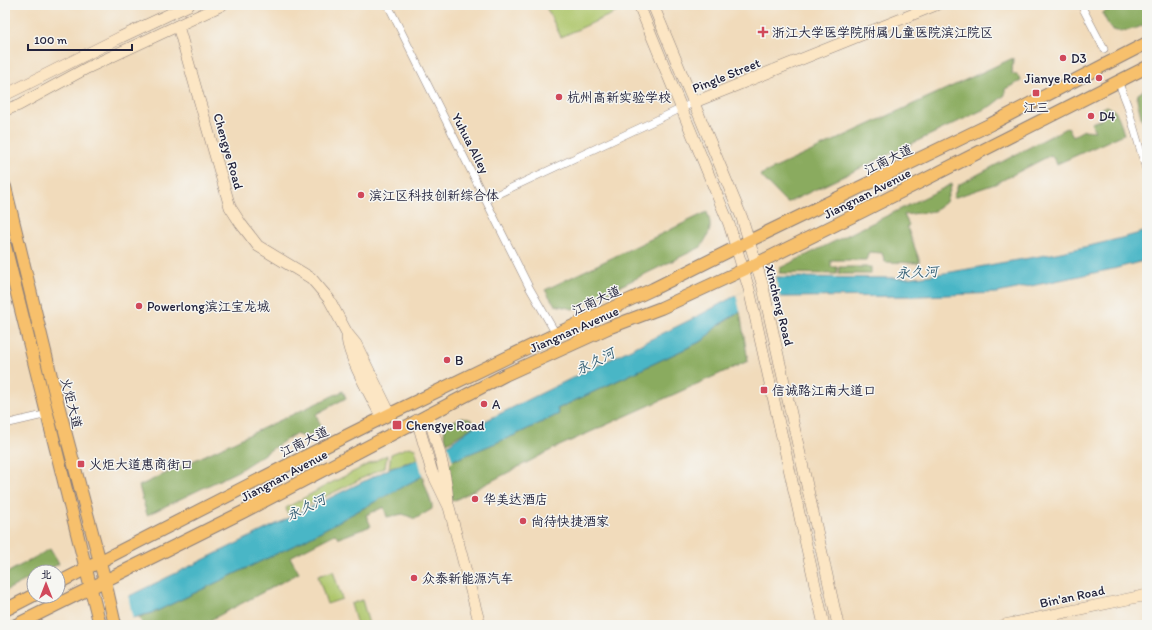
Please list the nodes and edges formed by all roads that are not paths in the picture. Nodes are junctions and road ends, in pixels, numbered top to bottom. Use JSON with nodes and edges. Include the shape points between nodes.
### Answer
{"nodes":[{"id":1,"x":190,"y":5,"type":"edge"},
{"id":2,"x":222,"y":5,"type":"edge"},
{"id":3,"x":388,"y":5,"type":"edge"},
{"id":4,"x":639,"y":5,"type":"edge"},
{"id":5,"x":653,"y":5,"type":"edge"},
{"id":6,"x":936,"y":5,"type":"edge"},
{"id":7,"x":1081,"y":5,"type":"edge"},
{"id":8,"x":178,"y":26,"type":"junction"},
{"id":9,"x":1147,"y":43,"type":"edge"},
{"id":10,"x":1104,"y":49,"type":"dead end"},
{"id":11,"x":1147,"y":67,"type":"edge"},
{"id":12,"x":1118,"y":81,"type":"junction"},
{"id":13,"x":5,"y":95,"type":"edge"},
{"id":14,"x":695,"y":102,"type":"junction"},
{"id":15,"x":681,"y":109,"type":"junction"},
{"id":16,"x":5,"y":110,"type":"edge"},
{"id":17,"x":1147,"y":173,"type":"edge"},
{"id":18,"x":5,"y":186,"type":"edge"},
{"id":19,"x":486,"y":200,"type":"junction"},
{"id":20,"x":749,"y":241,"type":"junction"},
{"id":21,"x":5,"y":246,"type":"edge"},
{"id":22,"x":736,"y":247,"type":"junction"},
{"id":23,"x":756,"y":264,"type":"junction"},
{"id":24,"x":743,"y":269,"type":"junction"},
{"id":25,"x":556,"y":334,"type":"junction"},
{"id":26,"x":48,"y":414,"type":"junction"},
{"id":27,"x":428,"y":414,"type":"junction"},
{"id":28,"x":386,"y":416,"type":"junction"},
{"id":29,"x":417,"y":420,"type":"junction"},
{"id":30,"x":5,"y":424,"type":"edge"},
{"id":31,"x":449,"y":507,"type":"junction"},
{"id":32,"x":100,"y":562,"type":"junction"},
{"id":33,"x":86,"y":569,"type":"junction"},
{"id":34,"x":66,"y":580,"type":"edge"},
{"id":35,"x":105,"y":581,"type":"junction"},
{"id":36,"x":90,"y":588,"type":"junction"},
{"id":37,"x":1147,"y":595,"type":"edge"},
{"id":38,"x":26,"y":599,"type":"edge"},
{"id":39,"x":5,"y":610,"type":"edge"},
{"id":40,"x":16,"y":625,"type":"edge"},
{"id":41,"x":100,"y":625,"type":"edge"},
{"id":42,"x":115,"y":625,"type":"edge"},
{"id":43,"x":480,"y":625,"type":"edge"},
{"id":44,"x":824,"y":625,"type":"edge"},
{"id":45,"x":838,"y":625,"type":"edge"},
{"id":46,"x":1004,"y":625,"type":"edge"}],
"edges":[{"from":1,"to":13,"type":"main road"},
{"from":2,"to":8,"type":"main road"},
{"from":3,"to":19,"type":"street","name":"Yuhua Alley"},
{"from":4,"to":15,"type":"main road","name":"Xincheng Road"},
{"from":5,"to":14,"type":"main road","name":"Xincheng Road"},
{"from":6,"to":14,"type":"main road","name":"Pingle Street"},
{"from":7,"to":10,"type":"street"},
{"from":8,"to":16,"type":"main road"},
{"from":8,"to":28,"type":"main road","name":"Chengye Road","via":[[230,207],[258,246],[311,278],[329,299],[347,334],[356,344]]},
{"from":9,"to":20,"type":"main road","name":"江南大道","via":[[991,124]]},
{"from":11,"to":12,"type":"main road","name":"Jiangnan Avenue"},
{"from":12,"to":17,"type":"street"},
{"from":12,"to":23,"type":"main road","name":"Jiangnan Avenue"},
{"from":14,"to":15,"type":"street","name":"Pingle Street"},
{"from":14,"to":20,"type":"main road","name":"Xincheng Road"},
{"from":15,"to":19,"type":"street","name":"Pingle Street"},
{"from":15,"to":22,"type":"main road","name":"Xincheng Road","via":[[729,224]]},
{"from":18,"to":32,"type":"main road","name":"火炬大道","via":[[57,401]]},
{"from":19,"to":25,"type":"street","name":"Yuhua Alley"},
{"from":20,"to":22,"type":"main road","name":"江南大道"},
{"from":20,"to":23,"type":"main road","name":"Xincheng Road"},
{"from":21,"to":26,"type":"main road","name":"火炬大道"},
{"from":22,"to":24,"type":"main road","name":"Xincheng Road"},
{"from":22,"to":25,"type":"main road","name":"江南大道"},
{"from":23,"to":24,"type":"main road","name":"Jiangnan Avenue"},
{"from":23,"to":45,"type":"main road","name":"Xincheng Road"},
{"from":24,"to":27,"type":"main road","name":"Jiangnan Avenue","via":[[661,308],[608,328],[505,375]]},
{"from":24,"to":44,"type":"main road","name":"Xincheng Road"},
{"from":25,"to":28,"type":"main road","name":"江南大道"},
{"from":26,"to":30,"type":"street"},
{"from":26,"to":33,"type":"main road","name":"火炬大道"},
{"from":27,"to":29,"type":"main road","name":"Jiangnan Avenue"},
{"from":27,"to":31,"type":"main road","via":[[447,484]]},
{"from":28,"to":32,"type":"main road","name":"江南大道"},
{"from":29,"to":31,"type":"main road","via":[[435,480]]},
{"from":29,"to":35,"type":"main road","name":"Jiangnan Avenue"},
{"from":31,"to":43,"type":"main road"},
{"from":32,"to":33,"type":"main road","name":"江南大道"},
{"from":32,"to":35,"type":"main road","name":"火炬大道"},
{"from":33,"to":34,"type":"main road","name":"江南大道"},
{"from":33,"to":36,"type":"main road","name":"火炬大道"},
{"from":35,"to":36,"type":"main road","name":"Jiangnan Avenue"},
{"from":35,"to":42,"type":"main road","name":"火炬大道"},
{"from":36,"to":40,"type":"main road","name":"Jiangnan Avenue"},
{"from":36,"to":41,"type":"main road","name":"火炬大道"},
{"from":37,"to":46,"type":"main road","name":"Bin'an Road"},
{"from":38,"to":39,"type":"main road"}]}
